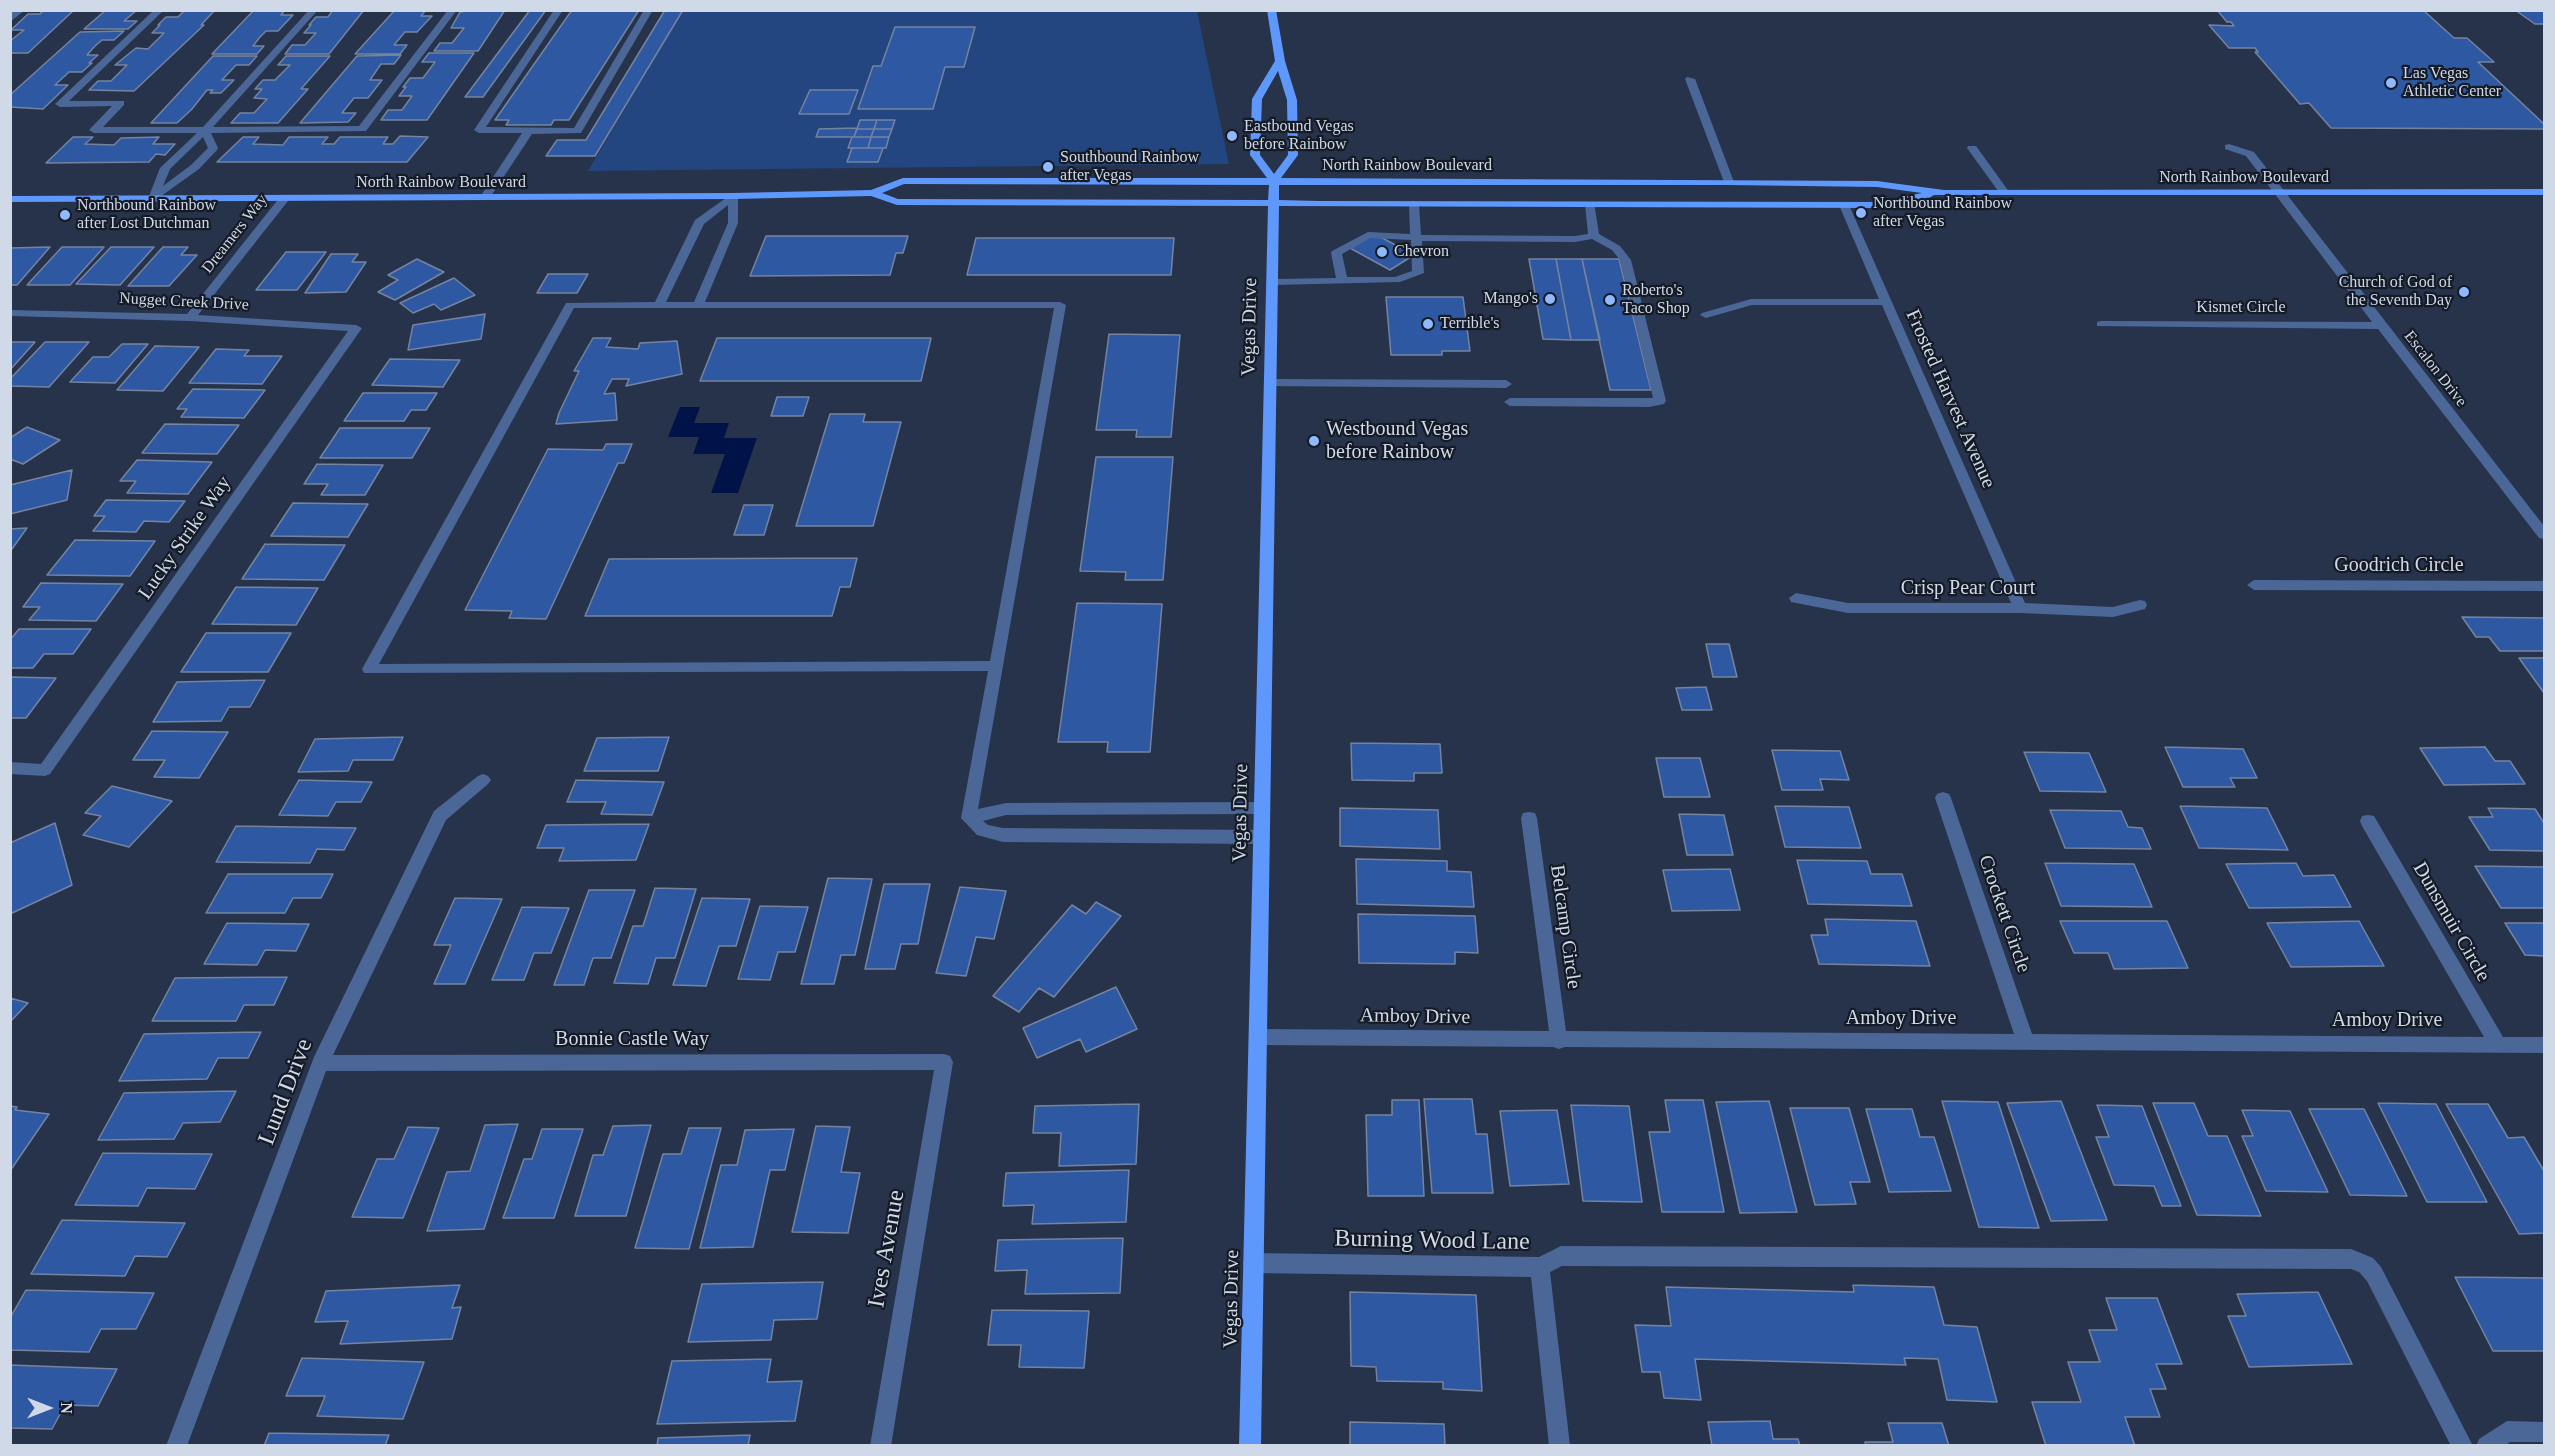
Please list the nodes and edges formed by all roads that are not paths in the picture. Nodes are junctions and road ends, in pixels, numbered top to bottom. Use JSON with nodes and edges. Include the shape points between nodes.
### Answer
{"nodes":[{"id":1,"x":21,"y":10,"type":"edge"},
{"id":2,"x":160,"y":10,"type":"edge"},
{"id":3,"x":314,"y":10,"type":"edge"},
{"id":4,"x":453,"y":10,"type":"edge"},
{"id":5,"x":559,"y":10,"type":"edge"},
{"id":6,"x":649,"y":10,"type":"edge"},
{"id":7,"x":1271,"y":10,"type":"edge"},
{"id":8,"x":10,"y":19,"type":"edge"},
{"id":9,"x":1280,"y":61,"type":"junction"},
{"id":10,"x":1690,"y":79,"type":"dead end"},
{"id":11,"x":205,"y":130,"type":"junction"},
{"id":12,"x":529,"y":131,"type":"junction"},
{"id":13,"x":2229,"y":147,"type":"dead end"},
{"id":14,"x":1972,"y":148,"type":"dead end"},
{"id":15,"x":1274,"y":181,"type":"junction"},
{"id":16,"x":1730,"y":182,"type":"junction"},
{"id":17,"x":2544,"y":192,"type":"edge"},
{"id":18,"x":873,"y":193,"type":"junction"},
{"id":19,"x":1944,"y":193,"type":"junction"},
{"id":20,"x":2005,"y":193,"type":"junction"},
{"id":21,"x":2281,"y":193,"type":"junction"},
{"id":22,"x":733,"y":196,"type":"junction"},
{"id":23,"x":485,"y":197,"type":"junction"},
{"id":24,"x":10,"y":199,"type":"edge"},
{"id":25,"x":153,"y":199,"type":"junction"},
{"id":26,"x":284,"y":199,"type":"junction"},
{"id":27,"x":1273,"y":203,"type":"junction"},
{"id":28,"x":1414,"y":204,"type":"junction"},
{"id":29,"x":1590,"y":204,"type":"junction"},
{"id":30,"x":1844,"y":205,"type":"junction"},
{"id":31,"x":1594,"y":236,"type":"junction"},
{"id":32,"x":1418,"y":238,"type":"junction"},
{"id":33,"x":1342,"y":281,"type":"junction"},
{"id":34,"x":1272,"y":282,"type":"junction"},
{"id":35,"x":1886,"y":302,"type":"junction"},
{"id":36,"x":659,"y":305,"type":"junction"},
{"id":37,"x":698,"y":305,"type":"junction"},
{"id":38,"x":10,"y":313,"type":"edge"},
{"id":39,"x":1706,"y":315,"type":"dead end"},
{"id":40,"x":190,"y":318,"type":"junction"},
{"id":41,"x":2101,"y":324,"type":"dead end"},
{"id":42,"x":2381,"y":326,"type":"junction"},
{"id":43,"x":356,"y":328,"type":"joint"},
{"id":44,"x":1270,"y":383,"type":"junction"},
{"id":45,"x":1506,"y":384,"type":"dead end"},
{"id":46,"x":1510,"y":402,"type":"dead end"},
{"id":47,"x":2544,"y":535,"type":"edge"},
{"id":48,"x":2254,"y":585,"type":"dead end"},
{"id":49,"x":2544,"y":586,"type":"edge"},
{"id":50,"x":1796,"y":598,"type":"dead end"},
{"id":51,"x":2140,"y":605,"type":"dead end"},
{"id":52,"x":2020,"y":608,"type":"junction"},
{"id":53,"x":996,"y":666,"type":"junction"},
{"id":54,"x":10,"y":768,"type":"edge"},
{"id":55,"x":483,"y":780,"type":"dead end"},
{"id":56,"x":1943,"y":798,"type":"dead end"},
{"id":57,"x":1262,"y":808,"type":"junction"},
{"id":58,"x":1084,"y":809,"type":"junction"},
{"id":59,"x":969,"y":818,"type":"junction"},
{"id":60,"x":1529,"y":818,"type":"dead end"},
{"id":61,"x":2368,"y":821,"type":"dead end"},
{"id":62,"x":1081,"y":836,"type":"junction"},
{"id":63,"x":1262,"y":837,"type":"junction"},
{"id":64,"x":1258,"y":1037,"type":"junction"},
{"id":65,"x":1559,"y":1041,"type":"junction"},
{"id":66,"x":2026,"y":1042,"type":"junction"},
{"id":67,"x":2498,"y":1044,"type":"junction"},
{"id":68,"x":2544,"y":1045,"type":"edge"},
{"id":69,"x":944,"y":1062,"type":"joint"},
{"id":70,"x":321,"y":1063,"type":"junction"},
{"id":71,"x":1253,"y":1263,"type":"junction"},
{"id":72,"x":1540,"y":1267,"type":"junction"},
{"id":73,"x":2544,"y":1432,"type":"edge"},
{"id":74,"x":176,"y":1446,"type":"edge"},
{"id":75,"x":880,"y":1446,"type":"edge"},
{"id":76,"x":1250,"y":1446,"type":"edge"},
{"id":77,"x":1560,"y":1446,"type":"edge"},
{"id":78,"x":2463,"y":1446,"type":"edge"},
{"id":79,"x":2486,"y":1446,"type":"edge"}],
"edges":[{"from":1,"to":8,"type":"street"},
{"from":2,"to":11,"type":"street","via":[[60,104],[120,104],[94,130]]},
{"from":3,"to":11,"type":"street"},
{"from":4,"to":11,"type":"street","via":[[362,129]]},
{"from":5,"to":12,"type":"street","via":[[478,130]]},
{"from":6,"to":12,"type":"street","via":[[577,131]]},
{"from":7,"to":9,"type":"main road"},
{"from":9,"to":15,"type":"main road","via":[[1292,100],[1293,155]]},
{"from":9,"to":15,"type":"main road","via":[[1257,99],[1256,155]]},
{"from":10,"to":16,"type":"street"},
{"from":11,"to":25,"type":"street","via":[[165,168]]},
{"from":11,"to":25,"type":"street","via":[[213,148]]},
{"from":12,"to":23,"type":"street"},
{"from":13,"to":21,"type":"street","name":"Escalon Drive","via":[[2250,154]]},
{"from":14,"to":20,"type":"street"},
{"from":15,"to":16,"type":"main road","name":"North Rainbow Boulevard"},
{"from":15,"to":18,"type":"main road","name":"North Rainbow Boulevard","via":[[903,181]]},
{"from":15,"to":27,"type":"main road","name":"Vegas Drive"},
{"from":16,"to":19,"type":"main road","name":"North Rainbow Boulevard","via":[[1877,184]]},
{"from":17,"to":21,"type":"main road","name":"North Rainbow Boulevard"},
{"from":18,"to":22,"type":"main road","name":"North Rainbow Boulevard"},
{"from":18,"to":27,"type":"main road","name":"North Rainbow Boulevard","via":[[897,202]]},
{"from":19,"to":20,"type":"main road","name":"North Rainbow Boulevard"},
{"from":19,"to":30,"type":"main road","name":"North Rainbow Boulevard","via":[[1878,205]]},
{"from":20,"to":21,"type":"main road","name":"North Rainbow Boulevard"},
{"from":21,"to":42,"type":"street","name":"Escalon Drive"},
{"from":22,"to":23,"type":"main road","name":"North Rainbow Boulevard"},
{"from":22,"to":36,"type":"street","via":[[699,222]]},
{"from":22,"to":37,"type":"street","via":[[733,223]]},
{"from":23,"to":26,"type":"main road","name":"North Rainbow Boulevard"},
{"from":24,"to":25,"type":"main road","name":"North Rainbow Boulevard"},
{"from":25,"to":26,"type":"main road","name":"North Rainbow Boulevard"},
{"from":26,"to":40,"type":"street","name":"Dreamers Way"},
{"from":27,"to":28,"type":"main road","name":"North Rainbow Boulevard"},
{"from":27,"to":34,"type":"main road","name":"Vegas Drive"},
{"from":28,"to":29,"type":"main road","name":"North Rainbow Boulevard"},
{"from":28,"to":32,"type":"street"},
{"from":29,"to":30,"type":"main road","name":"North Rainbow Boulevard"},
{"from":29,"to":31,"type":"street"},
{"from":30,"to":35,"type":"street","name":"Frosted Harvest Avenue"},
{"from":31,"to":32,"type":"street"},
{"from":31,"to":46,"type":"street","via":[[1616,248],[1625,260],[1659,401]]},
{"from":32,"to":33,"type":"street","via":[[1418,273],[1396,280]]},
{"from":32,"to":33,"type":"street","via":[[1368,235],[1355,241],[1336,253]]},
{"from":33,"to":34,"type":"street"},
{"from":34,"to":44,"type":"main road","name":"Vegas Drive"},
{"from":35,"to":39,"type":"street","via":[[1751,302]]},
{"from":35,"to":52,"type":"street","name":"Frosted Harvest Avenue"},
{"from":36,"to":37,"type":"street"},
{"from":36,"to":53,"type":"street","via":[[570,305],[369,669]]},
{"from":37,"to":53,"type":"street","via":[[1060,305]]},
{"from":38,"to":40,"type":"street","name":"Nugget Creek Drive"},
{"from":40,"to":43,"type":"street","name":"Nugget Creek Drive"},
{"from":41,"to":42,"type":"street","name":"Kismet Circle"},
{"from":42,"to":47,"type":"street","name":"Escalon Drive"},
{"from":43,"to":54,"type":"street","name":"Lucky Strike Way","via":[[45,770]]},
{"from":44,"to":45,"type":"street"},
{"from":44,"to":57,"type":"main road","name":"Vegas Drive"},
{"from":48,"to":49,"type":"street","name":"Goodrich Circle"},
{"from":50,"to":52,"type":"street","name":"Crisp Pear Court","via":[[1848,608]]},
{"from":51,"to":52,"type":"street","name":"Crisp Pear Court","via":[[2113,612]]},
{"from":53,"to":59,"type":"street"},
{"from":55,"to":70,"type":"street","name":"Lund Drive","via":[[440,816]]},
{"from":56,"to":66,"type":"street","name":"Crockett Circle"},
{"from":57,"to":58,"type":"street"},
{"from":57,"to":63,"type":"main road","name":"Vegas Drive"},
{"from":58,"to":59,"type":"street","via":[[1006,809]]},
{"from":58,"to":62,"type":"street"},
{"from":59,"to":62,"type":"street","via":[[983,830],[1003,835]]},
{"from":60,"to":65,"type":"street","name":"Belcamp Circle"},
{"from":61,"to":67,"type":"street","name":"Dunsmuir Circle"},
{"from":62,"to":63,"type":"street"},
{"from":63,"to":64,"type":"main road","name":"Vegas Drive"},
{"from":64,"to":65,"type":"street","name":"Amboy Drive"},
{"from":64,"to":71,"type":"main road","name":"Vegas Drive"},
{"from":65,"to":66,"type":"street","name":"Amboy Drive"},
{"from":66,"to":67,"type":"street","name":"Amboy Drive"},
{"from":67,"to":68,"type":"street","name":"Amboy Drive"},
{"from":69,"to":70,"type":"street","name":"Bonnie Castle Way"},
{"from":69,"to":75,"type":"street","name":"Ives Avenue"},
{"from":70,"to":74,"type":"street","name":"Lund Drive"},
{"from":71,"to":72,"type":"street","name":"Burning Wood Lane"},
{"from":71,"to":76,"type":"main road","name":"Vegas Drive"},
{"from":72,"to":77,"type":"street","name":"Burning Wood Lane"},
{"from":72,"to":78,"type":"street","via":[[1561,1256],[2351,1259],[2366,1265],[2374,1274]]},
{"from":73,"to":79,"type":"street","via":[[2507,1431]]}]}
